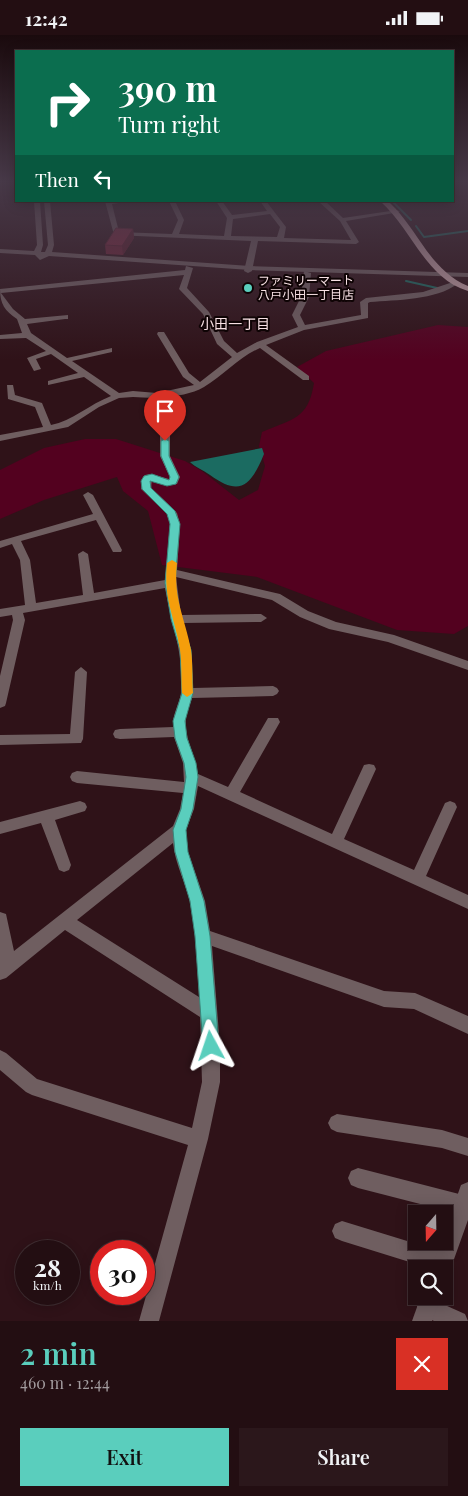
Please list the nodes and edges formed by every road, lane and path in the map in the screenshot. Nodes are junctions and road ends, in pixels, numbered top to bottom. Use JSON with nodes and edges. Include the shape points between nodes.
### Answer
{"nodes":[{"id":1,"x":40,"y":240,"type":"edge"},
{"id":2,"x":50,"y":240,"type":"edge"},
{"id":3,"x":255,"y":240,"type":"edge"},
{"id":4,"x":280,"y":240,"type":"edge"},
{"id":5,"x":355,"y":240,"type":"edge"},
{"id":6,"x":417,"y":240,"type":"edge"},
{"id":7,"x":0,"y":251,"type":"edge"},
{"id":8,"x":48,"y":254,"type":"junction"},
{"id":9,"x":0,"y":255,"type":"edge"},
{"id":10,"x":39,"y":256,"type":"junction"},
{"id":11,"x":249,"y":269,"type":"junction"},
{"id":12,"x":189,"y":270,"type":"junction"},
{"id":13,"x":307,"y":273,"type":"junction"},
{"id":14,"x":468,"y":275,"type":"edge"},
{"id":15,"x":443,"y":277,"type":"junction"},
{"id":16,"x":468,"y":279,"type":"edge"},
{"id":17,"x":453,"y":284,"type":"junction"},
{"id":18,"x":468,"y":289,"type":"edge"},
{"id":19,"x":0,"y":291,"type":"edge"},
{"id":20,"x":0,"y":295,"type":"edge"},
{"id":21,"x":65,"y":317,"type":"dead end"},
{"id":22,"x":22,"y":322,"type":"junction"},
{"id":23,"x":302,"y":328,"type":"junction"},
{"id":24,"x":161,"y":334,"type":"dead end"},
{"id":25,"x":28,"y":335,"type":"junction"},
{"id":26,"x":0,"y":337,"type":"edge"},
{"id":27,"x":260,"y":344,"type":"junction"},
{"id":28,"x":109,"y":350,"type":"dead end"},
{"id":29,"x":50,"y":352,"type":"junction"},
{"id":30,"x":237,"y":357,"type":"junction"},
{"id":31,"x":64,"y":361,"type":"junction"},
{"id":32,"x":37,"y":369,"type":"dead end"},
{"id":33,"x":85,"y":374,"type":"junction"},
{"id":34,"x":306,"y":378,"type":"dead end"},
{"id":35,"x":51,"y":383,"type":"dead end"},
{"id":36,"x":200,"y":386,"type":"junction"},
{"id":37,"x":10,"y":387,"type":"dead end"},
{"id":38,"x":117,"y":396,"type":"junction"},
{"id":39,"x":157,"y":396,"type":"junction"},
{"id":40,"x":48,"y":429,"type":"junction"},
{"id":41,"x":0,"y":438,"type":"edge"},
{"id":42,"x":88,"y":495,"type":"dead end"},
{"id":43,"x":99,"y":516,"type":"junction"},
{"id":44,"x":15,"y":539,"type":"junction"},
{"id":45,"x":0,"y":545,"type":"edge"},
{"id":46,"x":117,"y":550,"type":"dead end"},
{"id":47,"x":83,"y":553,"type":"dead end"},
{"id":48,"x":171,"y":578,"type":"junction"},
{"id":49,"x":89,"y":597,"type":"junction"},
{"id":50,"x":31,"y":606,"type":"junction"},
{"id":51,"x":16,"y":609,"type":"junction"},
{"id":52,"x":0,"y":613,"type":"edge"},
{"id":53,"x":261,"y":618,"type":"dead end"},
{"id":54,"x":176,"y":619,"type":"junction"},
{"id":55,"x":468,"y":666,"type":"edge"},
{"id":56,"x":81,"y":672,"type":"dead end"},
{"id":57,"x":273,"y":691,"type":"dead end"},
{"id":58,"x":188,"y":693,"type":"junction"},
{"id":59,"x":1,"y":697,"type":"edge"},
{"id":60,"x":273,"y":723,"type":"dead end"},
{"id":61,"x":180,"y":732,"type":"junction"},
{"id":62,"x":120,"y":734,"type":"dead end"},
{"id":63,"x":0,"y":740,"type":"edge"},
{"id":64,"x":369,"y":769,"type":"dead end"},
{"id":65,"x":77,"y":777,"type":"dead end"},
{"id":66,"x":192,"y":783,"type":"junction"},
{"id":67,"x":232,"y":793,"type":"junction"},
{"id":68,"x":80,"y":807,"type":"dead end"},
{"id":69,"x":450,"y":807,"type":"dead end"},
{"id":70,"x":46,"y":816,"type":"junction"},
{"id":71,"x":0,"y":828,"type":"edge"},
{"id":72,"x":179,"y":830,"type":"junction"},
{"id":73,"x":336,"y":841,"type":"junction"},
{"id":74,"x":64,"y":865,"type":"dead end"},
{"id":75,"x":418,"y":878,"type":"junction"},
{"id":76,"x":468,"y":902,"type":"edge"},
{"id":77,"x":0,"y":919,"type":"edge"},
{"id":78,"x":65,"y":921,"type":"junction"},
{"id":79,"x":203,"y":936,"type":"junction"},
{"id":80,"x":5,"y":969,"type":"edge"},
{"id":81,"x":208,"y":1012,"type":"junction"},
{"id":82,"x":468,"y":1025,"type":"edge"},
{"id":83,"x":0,"y":1059,"type":"edge"},
{"id":84,"x":337,"y":1123,"type":"dead end"},
{"id":85,"x":199,"y":1139,"type":"junction"},
{"id":86,"x":468,"y":1147,"type":"edge"},
{"id":87,"x":358,"y":1178,"type":"dead end"},
{"id":88,"x":466,"y":1198,"type":"edge"},
{"id":89,"x":342,"y":1231,"type":"dead end"},
{"id":90,"x":427,"y":1260,"type":"edge"},
{"id":91,"x":444,"y":1260,"type":"edge"},
{"id":92,"x":426,"y":1308,"type":"edge"},
{"id":93,"x":149,"y":1321,"type":"edge"},
{"id":94,"x":458,"y":1321,"type":"edge"}],
"edges":[{"from":1,"to":10,"type":"street"},
{"from":2,"to":8,"type":"street"},
{"from":3,"to":11,"type":"street"},
{"from":4,"to":5,"type":"street","via":[[354,243]]},
{"from":6,"to":15,"type":"main road"},
{"from":7,"to":10,"type":"street"},
{"from":8,"to":10,"type":"street"},
{"from":8,"to":11,"type":"street"},
{"from":9,"to":10,"type":"street"},
{"from":10,"to":12,"type":"street"},
{"from":11,"to":12,"type":"street"},
{"from":11,"to":13,"type":"street"},
{"from":11,"to":15,"type":"street"},
{"from":12,"to":19,"type":"street"},
{"from":12,"to":30,"type":"street","via":[[183,289],[196,299],[211,322],[215,337]]},
{"from":13,"to":15,"type":"street"},
{"from":13,"to":23,"type":"street","via":[[305,297],[296,315]]},
{"from":14,"to":15,"type":"street"},
{"from":15,"to":16,"type":"street"},
{"from":15,"to":17,"type":"main road"},
{"from":17,"to":18,"type":"main road"},
{"from":17,"to":23,"type":"street","via":[[440,290],[364,302],[365,316]]},
{"from":20,"to":22,"type":"street"},
{"from":21,"to":22,"type":"street"},
{"from":22,"to":25,"type":"street"},
{"from":23,"to":27,"type":"street"},
{"from":24,"to":36,"type":"street","via":[[186,375]]},
{"from":25,"to":26,"type":"street"},
{"from":25,"to":29,"type":"street"},
{"from":27,"to":30,"type":"street"},
{"from":27,"to":34,"type":"street"},
{"from":28,"to":31,"type":"street"},
{"from":29,"to":31,"type":"street"},
{"from":29,"to":32,"type":"street","via":[[31,357]]},
{"from":30,"to":36,"type":"street"},
{"from":31,"to":33,"type":"street"},
{"from":33,"to":35,"type":"street"},
{"from":33,"to":38,"type":"street"},
{"from":36,"to":39,"type":"street","via":[[182,393]]},
{"from":37,"to":40,"type":"street","via":[[11,397],[39,405]]},
{"from":38,"to":39,"type":"street"},
{"from":38,"to":40,"type":"street","via":[[65,425]]},
{"from":39,"to":48,"type":"street","via":[[165,427],[165,456],[175,477],[173,482],[167,483],[148,477],[146,489],[172,513],[175,524]]},
{"from":40,"to":41,"type":"street"},
{"from":42,"to":43,"type":"street"},
{"from":43,"to":44,"type":"street"},
{"from":43,"to":46,"type":"street"},
{"from":44,"to":45,"type":"street"},
{"from":44,"to":50,"type":"street","via":[[25,560]]},
{"from":47,"to":49,"type":"street"},
{"from":48,"to":49,"type":"street"},
{"from":48,"to":54,"type":"street"},
{"from":48,"to":55,"type":"street","via":[[276,597],[333,626],[390,638]]},
{"from":49,"to":50,"type":"street"},
{"from":50,"to":51,"type":"street"},
{"from":51,"to":52,"type":"street"},
{"from":51,"to":59,"type":"street","via":[[19,620]]},
{"from":53,"to":54,"type":"street"},
{"from":54,"to":58,"type":"street","via":[[185,650]]},
{"from":56,"to":63,"type":"street","via":[[76,739]]},
{"from":57,"to":58,"type":"street"},
{"from":58,"to":61,"type":"street","via":[[179,721]]},
{"from":60,"to":67,"type":"street"},
{"from":61,"to":62,"type":"street"},
{"from":61,"to":66,"type":"street"},
{"from":64,"to":73,"type":"street"},
{"from":65,"to":66,"type":"street"},
{"from":66,"to":67,"type":"street"},
{"from":66,"to":72,"type":"street"},
{"from":67,"to":73,"type":"street"},
{"from":68,"to":70,"type":"street"},
{"from":69,"to":75,"type":"street"},
{"from":70,"to":71,"type":"street"},
{"from":70,"to":74,"type":"street"},
{"from":72,"to":78,"type":"street"},
{"from":72,"to":79,"type":"street","via":[[181,852],[197,901]]},
{"from":73,"to":75,"type":"street"},
{"from":75,"to":76,"type":"street"},
{"from":77,"to":80,"type":"street"},
{"from":78,"to":80,"type":"street"},
{"from":78,"to":81,"type":"street"},
{"from":79,"to":81,"type":"street"},
{"from":79,"to":82,"type":"street","via":[[384,999],[415,1001]]},
{"from":81,"to":85,"type":"street","via":[[211,1082]]},
{"from":83,"to":85,"type":"street","via":[[32,1086]]},
{"from":84,"to":86,"type":"street","via":[[442,1139]]},
{"from":85,"to":93,"type":"street"},
{"from":87,"to":88,"type":"street"},
{"from":88,"to":91,"type":"street"},
{"from":89,"to":90,"type":"street"},
{"from":92,"to":94,"type":"street"}]}
